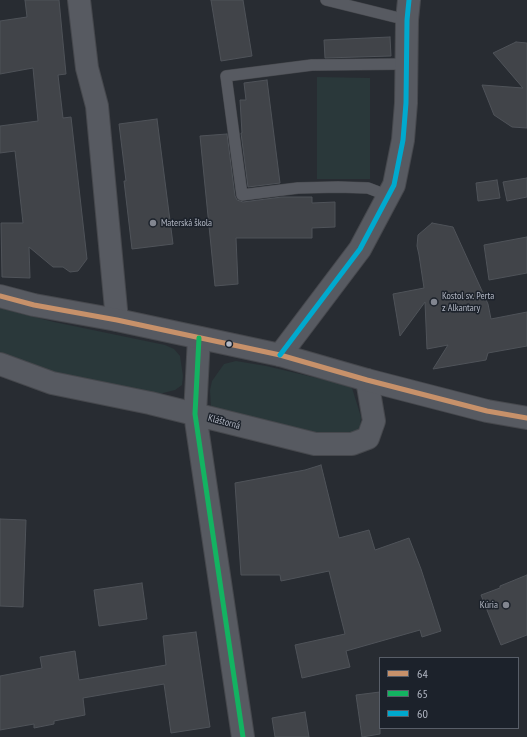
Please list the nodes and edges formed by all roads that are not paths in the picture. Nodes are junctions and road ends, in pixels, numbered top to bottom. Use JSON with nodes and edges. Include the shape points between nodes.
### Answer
{"nodes":[{"id":1,"x":79,"y":0,"type":"edge"},
{"id":2,"x":326,"y":0,"type":"edge"},
{"id":3,"x":408,"y":10,"type":"edge"},
{"id":4,"x":405,"y":64,"type":"junction"},
{"id":5,"x":389,"y":196,"type":"junction"},
{"id":6,"x":0,"y":296,"type":"edge"},
{"id":7,"x":117,"y":320,"type":"junction"},
{"id":8,"x":199,"y":338,"type":"junction"},
{"id":9,"x":280,"y":355,"type":"junction"},
{"id":10,"x":0,"y":364,"type":"edge"},
{"id":11,"x":367,"y":380,"type":"junction"},
{"id":12,"x":195,"y":414,"type":"junction"},
{"id":13,"x":527,"y":418,"type":"edge"},
{"id":14,"x":243,"y":737,"type":"edge"}],
"edges":[{"from":1,"to":7,"type":"street","via":[[87,68],[97,106]]},
{"from":2,"to":3,"type":"lane","via":[[380,14]]},
{"from":3,"to":4,"type":"street"},
{"from":4,"to":5,"type":"street","via":[[406,103],[403,140],[394,185]]},
{"from":4,"to":5,"type":"lane","via":[[312,65],[226,76],[242,195],[298,188],[338,187],[368,188]]},
{"from":5,"to":9,"type":"street","via":[[360,249]]},
{"from":6,"to":7,"type":"street"},
{"from":7,"to":8,"type":"street"},
{"from":8,"to":9,"type":"street"},
{"from":8,"to":12,"type":"street"},
{"from":9,"to":11,"type":"street"},
{"from":10,"to":12,"type":"street","name":"Kláštorná","via":[[52,383]]},
{"from":11,"to":12,"type":"street","name":"Kláštorná","via":[[374,421],[368,438],[352,444],[315,444]]},
{"from":11,"to":13,"type":"street"},
{"from":12,"to":14,"type":"street"}]}
